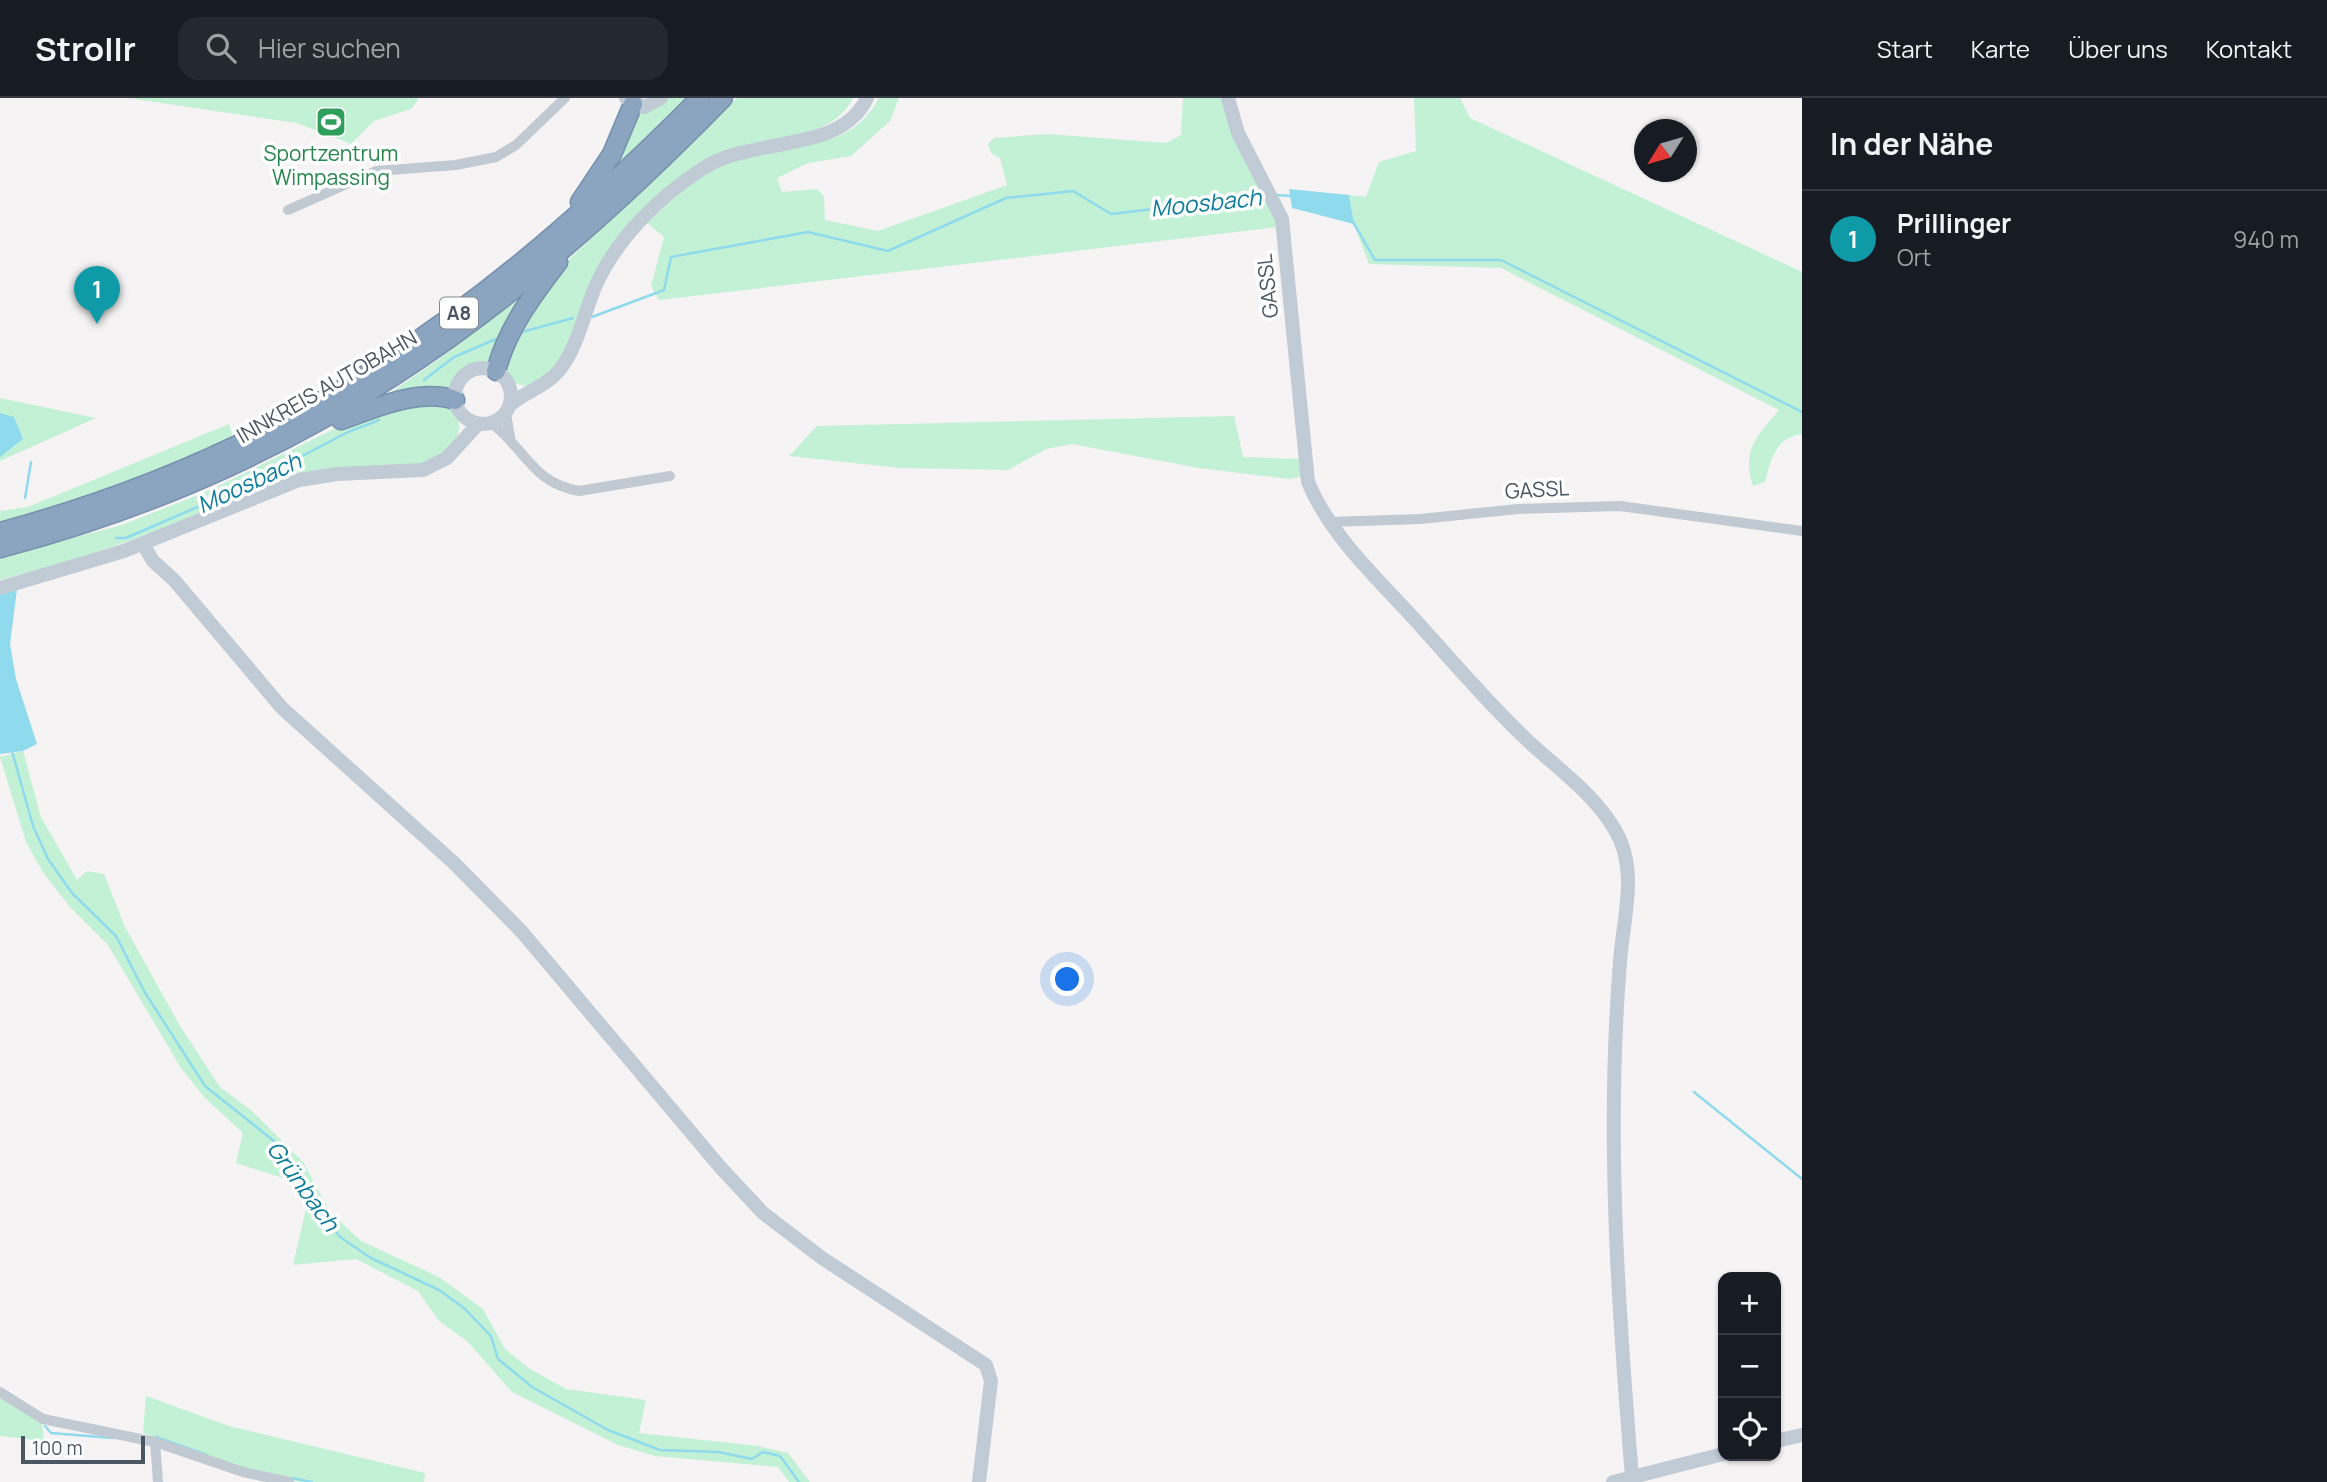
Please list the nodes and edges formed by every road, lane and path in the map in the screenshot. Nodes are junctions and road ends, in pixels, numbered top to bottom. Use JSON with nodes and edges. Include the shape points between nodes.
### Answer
{"nodes":[{"id":1,"x":565,"y":98,"type":"edge"},
{"id":2,"x":661,"y":98,"type":"edge"},
{"id":3,"x":700,"y":98,"type":"edge"},
{"id":4,"x":723,"y":98,"type":"edge"},
{"id":5,"x":867,"y":98,"type":"edge"},
{"id":6,"x":1228,"y":98,"type":"edge"},
{"id":7,"x":629,"y":101,"type":"edge"},
{"id":8,"x":288,"y":211,"type":"dead end"},
{"id":9,"x":560,"y":230,"type":"junction"},
{"id":10,"x":579,"y":235,"type":"junction"},
{"id":11,"x":496,"y":371,"type":"junction"},
{"id":12,"x":510,"y":387,"type":"junction"},
{"id":13,"x":531,"y":390,"type":"junction"},
{"id":14,"x":459,"y":408,"type":"junction"},
{"id":15,"x":508,"y":409,"type":"junction"},
{"id":16,"x":485,"y":423,"type":"junction"},
{"id":17,"x":304,"y":432,"type":"junction"},
{"id":18,"x":510,"y":437,"type":"junction"},
{"id":19,"x":462,"y":439,"type":"junction"},
{"id":20,"x":670,"y":476,"type":"dead end"},
{"id":21,"x":1329,"y":522,"type":"junction"},
{"id":22,"x":1802,"y":531,"type":"edge"},
{"id":23,"x":0,"y":532,"type":"edge"},
{"id":24,"x":143,"y":544,"type":"junction"},
{"id":25,"x":0,"y":548,"type":"edge"},
{"id":26,"x":0,"y":588,"type":"edge"},
{"id":27,"x":0,"y":1392,"type":"edge"},
{"id":28,"x":1802,"y":1435,"type":"edge"},
{"id":29,"x":1781,"y":1440,"type":"edge"},
{"id":30,"x":155,"y":1442,"type":"junction"},
{"id":31,"x":1718,"y":1455,"type":"edge"},
{"id":32,"x":1633,"y":1480,"type":"edge"},
{"id":33,"x":158,"y":1482,"type":"edge"},
{"id":34,"x":289,"y":1482,"type":"edge"},
{"id":35,"x":979,"y":1482,"type":"edge"},
{"id":36,"x":1613,"y":1482,"type":"edge"}],
"edges":[{"from":1,"to":8,"type":"street","via":[[516,145],[496,157],[376,172]]},
{"from":2,"to":7,"type":"street","via":[[651,106]]},
{"from":3,"to":9,"type":"highway","name":"INNKREIS AUTOBAHN","number":"A8"},
{"from":4,"to":10,"type":"highway","name":"INNKREIS AUTOBAHN","number":"A8"},
{"from":5,"to":13,"type":"street","via":[[852,119],[835,131],[740,151],[712,162],[675,190],[614,252],[562,367]]},
{"from":6,"to":21,"type":"street","name":"GASSL","via":[[1238,133],[1282,219],[1308,482]]},
{"from":7,"to":9,"type":"highway","via":[[612,154]]},
{"from":9,"to":23,"type":"highway","name":"INNKREIS AUTOBAHN","number":"A8","via":[[425,339],[321,405],[154,484]]},
{"from":10,"to":11,"type":"highway","via":[[525,305]]},
{"from":10,"to":17,"type":"highway","name":"INNKREIS AUTOBAHN","number":"A8","via":[[434,351]]},
{"from":11,"to":12,"type":"street"},
{"from":11,"to":14,"type":"street","via":[[481,368],[466,374],[456,387]]},
{"from":12,"to":13,"type":"street"},
{"from":12,"to":15,"type":"street"},
{"from":13,"to":15,"type":"street"},
{"from":14,"to":16,"type":"street"},
{"from":14,"to":17,"type":"highway","via":[[437,397],[391,403]]},
{"from":14,"to":19,"type":"street"},
{"from":15,"to":16,"type":"street"},
{"from":15,"to":18,"type":"street"},
{"from":16,"to":18,"type":"street"},
{"from":16,"to":19,"type":"street"},
{"from":17,"to":25,"type":"highway","name":"INNKREIS AUTOBAHN","number":"A8","via":[[161,498]]},
{"from":18,"to":20,"type":"street","via":[[536,472],[568,489]]},
{"from":19,"to":24,"type":"street","via":[[447,458],[423,470],[299,480]]},
{"from":21,"to":22,"type":"street","name":"GASSL","via":[[1620,506]]},
{"from":21,"to":32,"type":"street","via":[[1509,723],[1598,808],[1624,850],[1628,898],[1615,1034],[1615,1242]]},
{"from":24,"to":26,"type":"street"},
{"from":24,"to":35,"type":"street","via":[[282,708],[454,863],[514,924],[763,1213],[800,1243],[986,1365],[991,1381]]},
{"from":27,"to":30,"type":"street","via":[[43,1419]]},
{"from":28,"to":29,"type":"street"},
{"from":30,"to":33,"type":"street"},
{"from":30,"to":34,"type":"street","via":[[243,1472]]},
{"from":31,"to":32,"type":"street"},
{"from":32,"to":36,"type":"street"}]}
